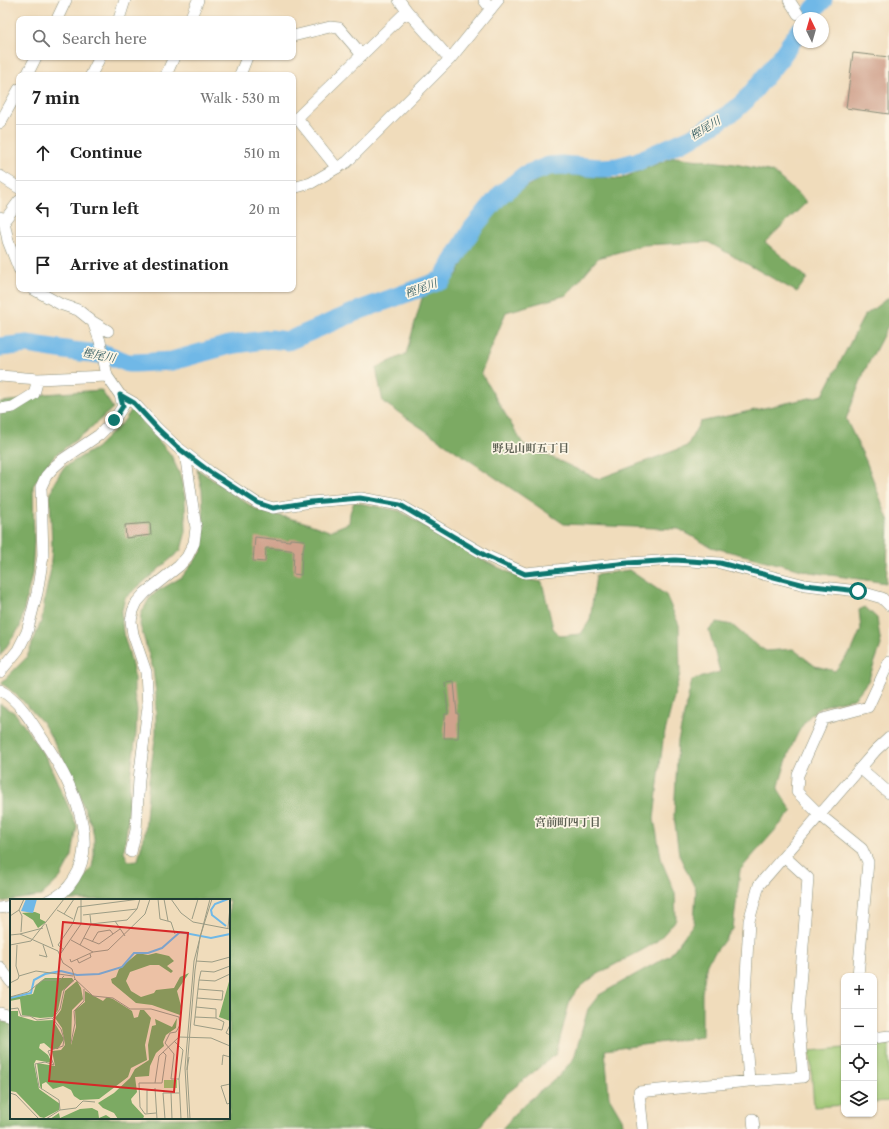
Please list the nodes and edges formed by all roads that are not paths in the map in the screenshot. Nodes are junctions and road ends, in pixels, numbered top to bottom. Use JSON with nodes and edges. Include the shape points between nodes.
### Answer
{"nodes":[{"id":1,"x":66,"y":0,"type":"edge"},
{"id":2,"x":125,"y":0,"type":"edge"},
{"id":3,"x":198,"y":0,"type":"edge"},
{"id":4,"x":399,"y":0,"type":"edge"},
{"id":5,"x":789,"y":0,"type":"edge"},
{"id":6,"x":491,"y":3,"type":"edge"},
{"id":7,"x":407,"y":11,"type":"junction"},
{"id":8,"x":797,"y":12,"type":"edge"},
{"id":9,"x":58,"y":16,"type":"edge"},
{"id":10,"x":120,"y":16,"type":"edge"},
{"id":11,"x":191,"y":16,"type":"edge"},
{"id":12,"x":296,"y":35,"type":"edge"},
{"id":13,"x":362,"y":55,"type":"junction"},
{"id":14,"x":450,"y":59,"type":"junction"},
{"id":15,"x":34,"y":60,"type":"edge"},
{"id":16,"x":98,"y":60,"type":"edge"},
{"id":17,"x":173,"y":60,"type":"edge"},
{"id":18,"x":246,"y":60,"type":"edge"},
{"id":19,"x":28,"y":72,"type":"edge"},
{"id":20,"x":92,"y":72,"type":"edge"},
{"id":21,"x":167,"y":72,"type":"edge"},
{"id":22,"x":241,"y":72,"type":"edge"},
{"id":23,"x":16,"y":95,"type":"edge"},
{"id":24,"x":296,"y":118,"type":"edge"},
{"id":25,"x":296,"y":120,"type":"edge"},
{"id":26,"x":0,"y":123,"type":"edge"},
{"id":27,"x":337,"y":168,"type":"junction"},
{"id":28,"x":0,"y":176,"type":"edge"},
{"id":29,"x":16,"y":186,"type":"edge"},
{"id":30,"x":296,"y":187,"type":"edge"},
{"id":31,"x":16,"y":204,"type":"edge"},
{"id":32,"x":2,"y":219,"type":"edge"},
{"id":33,"x":16,"y":262,"type":"edge"},
{"id":34,"x":38,"y":292,"type":"edge"},
{"id":35,"x":92,"y":322,"type":"junction"},
{"id":36,"x":108,"y":331,"type":"dead end"},
{"id":37,"x":0,"y":376,"type":"edge"},
{"id":38,"x":107,"y":376,"type":"junction"},
{"id":39,"x":38,"y":379,"type":"junction"},
{"id":40,"x":120,"y":395,"type":"junction"},
{"id":41,"x":0,"y":409,"type":"edge"},
{"id":42,"x":185,"y":453,"type":"junction"},
{"id":43,"x":889,"y":605,"type":"edge"},
{"id":44,"x":889,"y":662,"type":"edge"},
{"id":45,"x":0,"y":672,"type":"edge"},
{"id":46,"x":0,"y":690,"type":"edge"},
{"id":47,"x":889,"y":738,"type":"edge"},
{"id":48,"x":860,"y":768,"type":"junction"},
{"id":49,"x":889,"y":793,"type":"edge"},
{"id":50,"x":820,"y":815,"type":"junction"},
{"id":51,"x":132,"y":852,"type":"dead end"},
{"id":52,"x":784,"y":857,"type":"junction"},
{"id":53,"x":52,"y":899,"type":"edge"},
{"id":54,"x":10,"y":906,"type":"edge"},
{"id":55,"x":0,"y":908,"type":"edge"},
{"id":56,"x":0,"y":967,"type":"edge"},
{"id":57,"x":858,"y":973,"type":"edge"},
{"id":58,"x":10,"y":981,"type":"edge"},
{"id":59,"x":0,"y":1013,"type":"edge"},
{"id":60,"x":10,"y":1016,"type":"edge"},
{"id":61,"x":889,"y":1036,"type":"edge"},
{"id":62,"x":877,"y":1038,"type":"edge"},
{"id":63,"x":749,"y":1081,"type":"junction"},
{"id":64,"x":643,"y":1129,"type":"edge"}],
"edges":[{"from":1,"to":9,"type":"street"},
{"from":2,"to":10,"type":"street"},
{"from":3,"to":11,"type":"street"},
{"from":4,"to":7,"type":"street"},
{"from":5,"to":8,"type":"street"},
{"from":6,"to":14,"type":"street"},
{"from":7,"to":13,"type":"street"},
{"from":7,"to":14,"type":"street"},
{"from":12,"to":13,"type":"street","via":[[330,27],[339,28]]},
{"from":13,"to":24,"type":"street"},
{"from":14,"to":27,"type":"street","via":[[347,162]]},
{"from":15,"to":19,"type":"street"},
{"from":16,"to":20,"type":"street"},
{"from":17,"to":21,"type":"street"},
{"from":18,"to":22,"type":"street"},
{"from":23,"to":26,"type":"street"},
{"from":25,"to":27,"type":"street"},
{"from":27,"to":30,"type":"street","via":[[311,183]]},
{"from":28,"to":29,"type":"street"},
{"from":31,"to":32,"type":"street"},
{"from":32,"to":33,"type":"street"},
{"from":34,"to":35,"type":"street","via":[[78,310]]},
{"from":35,"to":36,"type":"street"},
{"from":35,"to":38,"type":"street","via":[[100,341]]},
{"from":37,"to":39,"type":"street"},
{"from":38,"to":39,"type":"street"},
{"from":38,"to":40,"type":"street"},
{"from":39,"to":41,"type":"street","via":[[34,394],[13,407]]},
{"from":40,"to":42,"type":"street","via":[[134,403]]},
{"from":40,"to":45,"type":"street","via":[[123,406],[114,420],[99,435],[53,468],[41,487],[43,556],[36,599],[27,632],[18,650]]},
{"from":42,"to":43,"type":"street","via":[[258,503],[273,508],[360,498],[400,505],[486,556],[525,574],[675,560],[720,563],[805,585],[858,591],[882,598]]},
{"from":42,"to":51,"type":"street","via":[[196,528],[194,543],[179,566],[145,593],[133,611],[130,621],[146,672],[148,707],[138,779],[136,830]]},
{"from":44,"to":50,"type":"street","via":[[868,708],[823,719],[798,775],[797,792]]},
{"from":46,"to":53,"type":"street","via":[[16,703],[52,753],[77,803],[82,822],[84,852],[79,870],[67,889]]},
{"from":47,"to":48,"type":"street"},
{"from":48,"to":49,"type":"street"},
{"from":48,"to":50,"type":"street"},
{"from":50,"to":52,"type":"street"},
{"from":50,"to":57,"type":"street","via":[[862,849],[868,862]]},
{"from":52,"to":63,"type":"street","via":[[759,885],[748,921],[744,1014]]},
{"from":52,"to":63,"type":"street","via":[[808,878],[798,1013],[802,1077]]},
{"from":54,"to":55,"type":"street"},
{"from":56,"to":58,"type":"street"},
{"from":59,"to":60,"type":"street"},
{"from":61,"to":62,"type":"street"},
{"from":63,"to":64,"type":"street","via":[[640,1092]]}]}
